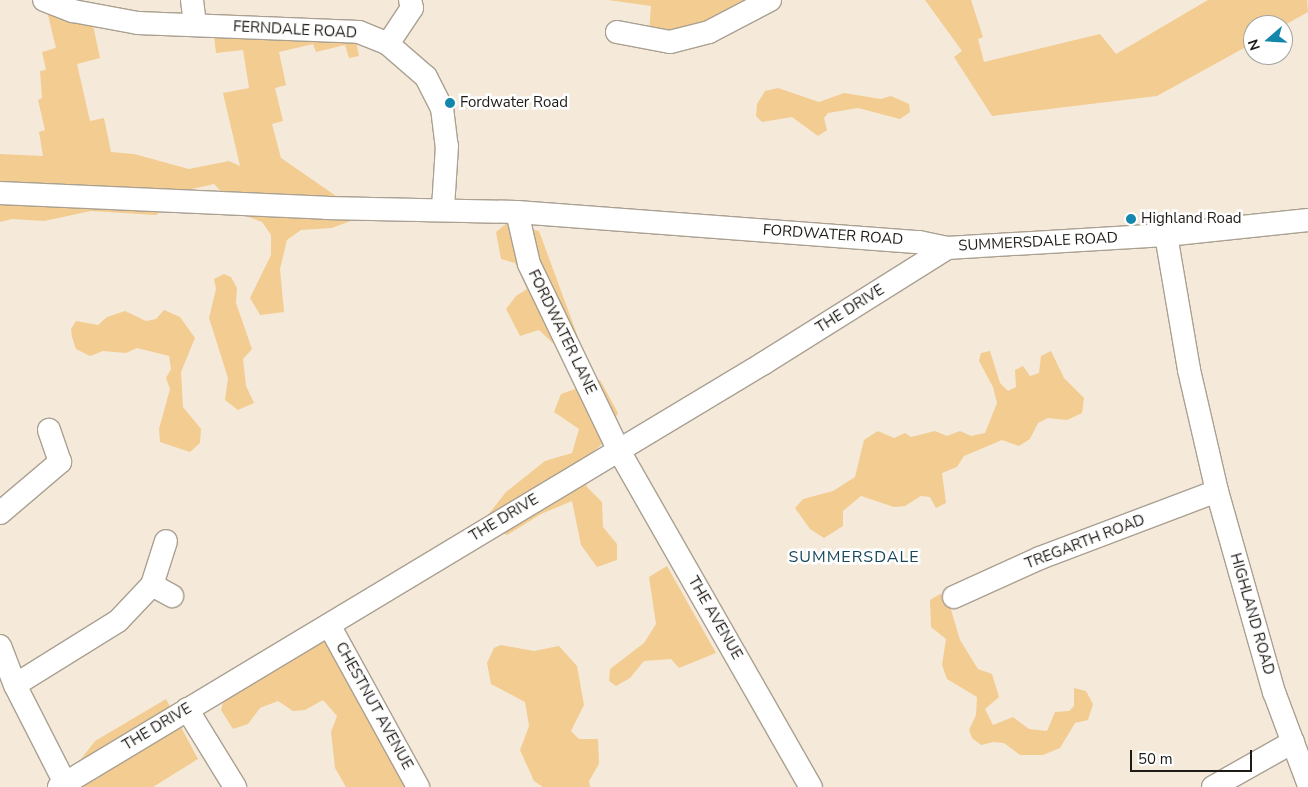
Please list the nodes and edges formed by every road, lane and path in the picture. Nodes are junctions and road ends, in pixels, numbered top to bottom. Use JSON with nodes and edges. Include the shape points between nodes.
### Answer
{"nodes":[{"id":1,"x":44,"y":0,"type":"edge"},
{"id":2,"x":192,"y":0,"type":"edge"},
{"id":3,"x":410,"y":0,"type":"edge"},
{"id":4,"x":770,"y":0,"type":"edge"},
{"id":5,"x":195,"y":24,"type":"junction"},
{"id":6,"x":617,"y":32,"type":"dead end"},
{"id":7,"x":388,"y":44,"type":"junction"},
{"id":8,"x":0,"y":193,"type":"edge"},
{"id":9,"x":443,"y":208,"type":"junction"},
{"id":10,"x":517,"y":212,"type":"junction"},
{"id":11,"x":1308,"y":220,"type":"edge"},
{"id":12,"x":1166,"y":235,"type":"junction"},
{"id":13,"x":947,"y":248,"type":"junction"},
{"id":14,"x":49,"y":430,"type":"dead end"},
{"id":15,"x":618,"y":449,"type":"junction"},
{"id":16,"x":1217,"y":491,"type":"junction"},
{"id":17,"x":0,"y":513,"type":"edge"},
{"id":18,"x":166,"y":541,"type":"dead end"},
{"id":19,"x":962,"y":599,"type":"dead end"},
{"id":20,"x":329,"y":625,"type":"junction"},
{"id":21,"x":0,"y":646,"type":"edge"},
{"id":22,"x":15,"y":685,"type":"junction"},
{"id":23,"x":187,"y":709,"type":"junction"},
{"id":24,"x":1293,"y":742,"type":"junction"},
{"id":25,"x":1308,"y":783,"type":"edge"},
{"id":26,"x":62,"y":785,"type":"edge"},
{"id":27,"x":235,"y":787,"type":"edge"},
{"id":28,"x":418,"y":787,"type":"edge"},
{"id":29,"x":811,"y":787,"type":"edge"},
{"id":30,"x":1213,"y":787,"type":"edge"}],
"edges":[{"from":1,"to":5,"type":"street","name":"FERNDALE ROAD","via":[[73,11],[138,23]]},
{"from":2,"to":5,"type":"street"},
{"from":3,"to":7,"type":"street","via":[[412,8]]},
{"from":4,"to":6,"type":"street","via":[[709,32],[670,42]]},
{"from":5,"to":7,"type":"street","name":"FERNDALE ROAD","via":[[359,32]]},
{"from":7,"to":9,"type":"street","name":"FERNDALE ROAD","via":[[426,76],[442,108],[448,146]]},
{"from":8,"to":9,"type":"street","name":"FORDWATER ROAD","via":[[326,208]]},
{"from":9,"to":10,"type":"street","name":"FORDWATER ROAD"},
{"from":10,"to":13,"type":"street","name":"FORDWATER ROAD","via":[[919,242]]},
{"from":10,"to":15,"type":"street","name":"FORDWATER LANE","via":[[529,264]]},
{"from":11,"to":12,"type":"street","name":"SUMMERSDALE ROAD"},
{"from":12,"to":13,"type":"street","name":"SUMMERSDALE ROAD"},
{"from":12,"to":16,"type":"street","name":"HIGHLAND ROAD","via":[[1189,370]]},
{"from":13,"to":15,"type":"street","name":"THE DRIVE","via":[[764,363]]},
{"from":14,"to":17,"type":"street","via":[[60,462]]},
{"from":15,"to":20,"type":"street","name":"THE DRIVE"},
{"from":15,"to":29,"type":"street","name":"THE AVENUE"},
{"from":16,"to":19,"type":"street","name":"TREGARTH ROAD","via":[[1040,558]]},
{"from":16,"to":24,"type":"street","name":"HIGHLAND ROAD","via":[[1274,692]]},
{"from":18,"to":22,"type":"street","via":[[162,591]]},
{"from":20,"to":23,"type":"street","name":"THE DRIVE"},
{"from":20,"to":28,"type":"street","name":"CHESTNUT AVENUE"},
{"from":21,"to":22,"type":"street"},
{"from":22,"to":26,"type":"street"},
{"from":23,"to":26,"type":"street","name":"THE DRIVE"},
{"from":23,"to":27,"type":"street"},
{"from":24,"to":25,"type":"street","name":"HIGHLAND ROAD"},
{"from":24,"to":30,"type":"street"}]}
